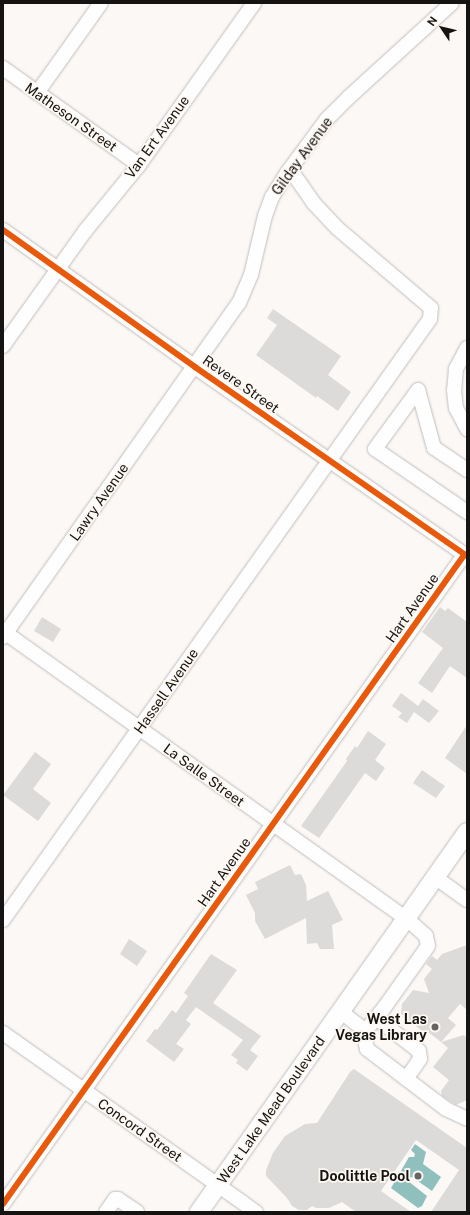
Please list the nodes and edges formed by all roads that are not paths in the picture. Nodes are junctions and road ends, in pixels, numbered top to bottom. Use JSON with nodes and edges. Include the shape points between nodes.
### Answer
{"nodes":[{"id":1,"x":101,"y":3,"type":"edge"},
{"id":2,"x":254,"y":3,"type":"edge"},
{"id":3,"x":452,"y":3,"type":"edge"},
{"id":4,"x":3,"y":68,"type":"edge"},
{"id":5,"x":38,"y":93,"type":"junction"},
{"id":6,"x":139,"y":165,"type":"junction"},
{"id":7,"x":290,"y":170,"type":"junction"},
{"id":8,"x":3,"y":230,"type":"edge"},
{"id":9,"x":58,"y":269,"type":"junction"},
{"id":10,"x":3,"y":346,"type":"edge"},
{"id":11,"x":467,"y":348,"type":"edge"},
{"id":12,"x":196,"y":367,"type":"junction"},
{"id":13,"x":467,"y":429,"type":"edge"},
{"id":14,"x":330,"y":461,"type":"junction"},
{"id":15,"x":467,"y":470,"type":"edge"},
{"id":16,"x":467,"y":512,"type":"edge"},
{"id":17,"x":466,"y":555,"type":"edge"},
{"id":18,"x":4,"y":634,"type":"edge"},
{"id":19,"x":140,"y":728,"type":"junction"},
{"id":20,"x":273,"y":824,"type":"junction"},
{"id":21,"x":467,"y":832,"type":"edge"},
{"id":22,"x":435,"y":877,"type":"junction"},
{"id":23,"x":467,"y":900,"type":"edge"},
{"id":24,"x":406,"y":918,"type":"junction"},
{"id":25,"x":3,"y":920,"type":"edge"},
{"id":26,"x":340,"y":1011,"type":"junction"},
{"id":27,"x":376,"y":1018,"type":"junction"},
{"id":28,"x":3,"y":1033,"type":"edge"},
{"id":29,"x":364,"y":1033,"type":"junction"},
{"id":30,"x":406,"y":1078,"type":"junction"},
{"id":31,"x":84,"y":1090,"type":"junction"},
{"id":32,"x":467,"y":1119,"type":"edge"},
{"id":33,"x":218,"y":1186,"type":"junction"},
{"id":34,"x":3,"y":1204,"type":"edge"},
{"id":35,"x":106,"y":1212,"type":"edge"},
{"id":36,"x":137,"y":1212,"type":"edge"},
{"id":37,"x":199,"y":1212,"type":"edge"},
{"id":38,"x":256,"y":1212,"type":"edge"}],
"edges":[{"from":1,"to":5,"type":"street"},
{"from":2,"to":6,"type":"street","name":"Van Ert Avenue"},
{"from":3,"to":7,"type":"street","name":"Gilday Avenue","via":[[349,97],[327,120]]},
{"from":4,"to":5,"type":"street","name":"Matheson Street"},
{"from":5,"to":6,"type":"street","name":"Matheson Street"},
{"from":6,"to":9,"type":"street","name":"Van Ert Avenue","via":[[85,231]]},
{"from":7,"to":12,"type":"street","name":"Gilday Avenue","via":[[272,197],[251,274],[239,303]]},
{"from":7,"to":14,"type":"street","name":"Hassell Avenue","via":[[313,202],[337,228],[431,308],[430,319]]},
{"from":8,"to":9,"type":"street","name":"Revere Street"},
{"from":9,"to":10,"type":"street","name":"Van Ert Avenue"},
{"from":9,"to":12,"type":"street","name":"Revere Street"},
{"from":11,"to":13,"type":"street","via":[[456,369],[454,390],[456,408]]},
{"from":12,"to":14,"type":"street","name":"Revere Street"},
{"from":12,"to":18,"type":"street","name":"Lawry Avenue"},
{"from":14,"to":17,"type":"street","name":"Revere Street"},
{"from":14,"to":19,"type":"street","name":"Hassell Avenue"},
{"from":15,"to":16,"type":"street","via":[[434,448],[418,390],[375,449]]},
{"from":17,"to":20,"type":"street","name":"Hart Avenue"},
{"from":18,"to":19,"type":"street","name":"La Salle Street"},
{"from":19,"to":20,"type":"street","name":"La Salle Street"},
{"from":19,"to":25,"type":"street","name":"Hassell Avenue"},
{"from":20,"to":24,"type":"street","name":"La Salle Street"},
{"from":20,"to":31,"type":"street","name":"Hart Avenue"},
{"from":21,"to":22,"type":"main road","name":"West Lake Mead Boulevard"},
{"from":22,"to":23,"type":"street"},
{"from":22,"to":24,"type":"main road","name":"West Lake Mead Boulevard"},
{"from":24,"to":26,"type":"main road","name":"West Lake Mead Boulevard"},
{"from":24,"to":27,"type":"street","name":"La Salle Street","via":[[426,936],[428,946]]},
{"from":26,"to":29,"type":"street","via":[[363,1029]]},
{"from":26,"to":33,"type":"main road","name":"West Lake Mead Boulevard"},
{"from":27,"to":29,"type":"street","name":"La Salle Street"},
{"from":27,"to":30,"type":"street","via":[[419,1051],[420,1059]]},
{"from":28,"to":31,"type":"street","name":"Concord Street"},
{"from":29,"to":30,"type":"street","via":[[367,1049]]},
{"from":30,"to":32,"type":"street","via":[[446,1109]]},
{"from":31,"to":33,"type":"street","name":"Concord Street"},
{"from":31,"to":34,"type":"street","name":"Hart Avenue"},
{"from":33,"to":37,"type":"main road","name":"West Lake Mead Boulevard"},
{"from":33,"to":38,"type":"street","name":"Concord Street"},
{"from":35,"to":36,"type":"street","via":[[115,1199],[118,1199]]}]}
